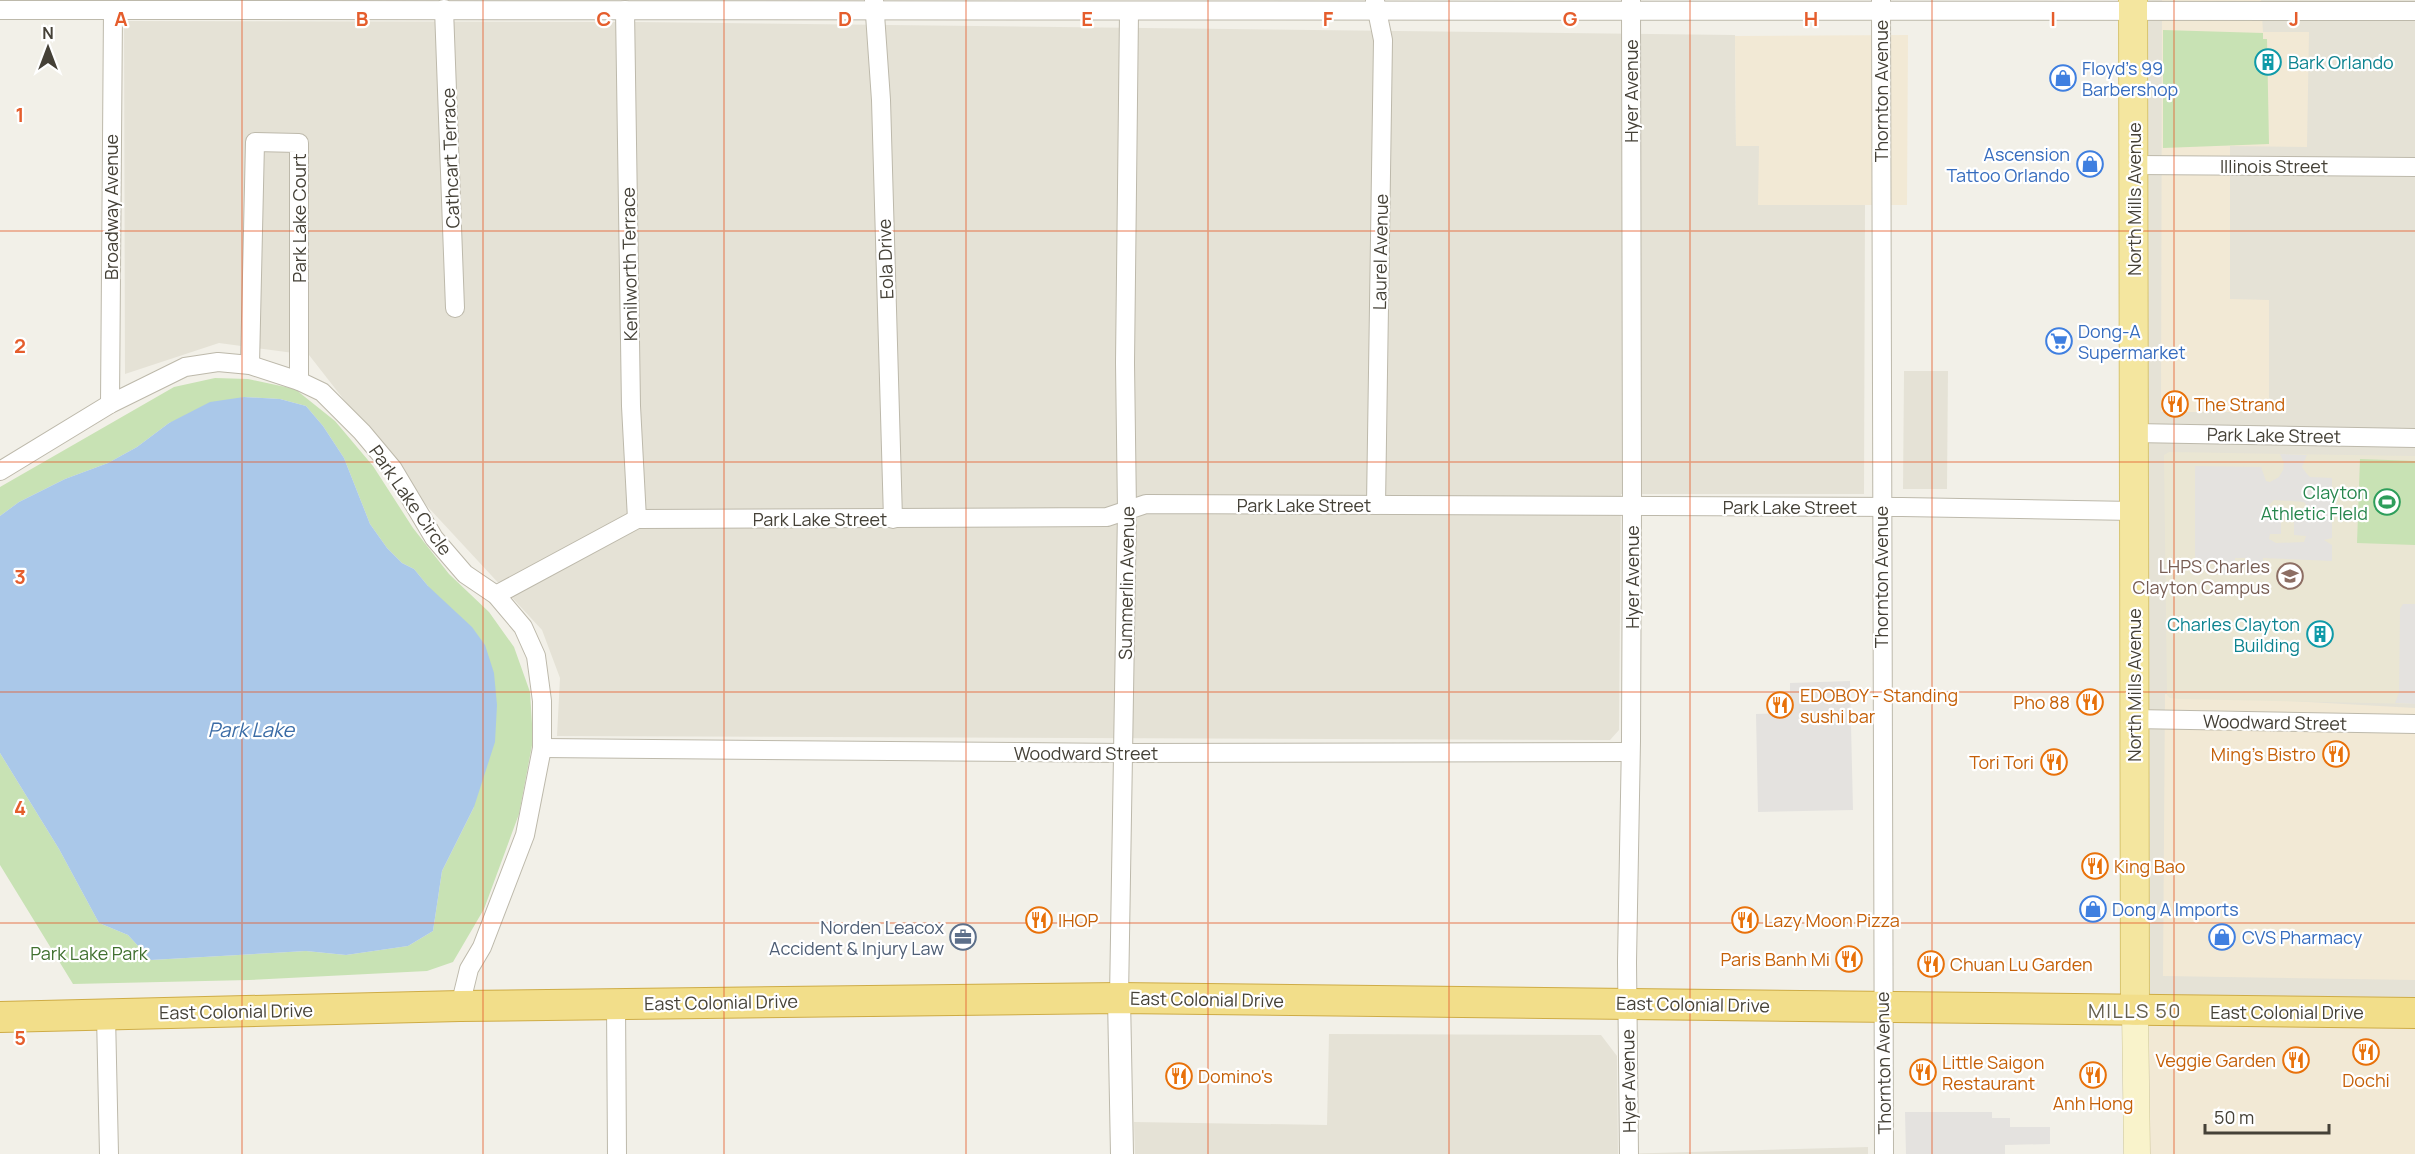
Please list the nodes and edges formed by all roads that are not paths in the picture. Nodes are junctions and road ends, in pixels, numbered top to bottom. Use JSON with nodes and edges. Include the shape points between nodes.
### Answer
{"nodes":[{"id":1,"x":873,"y":5,"type":"edge"},
{"id":2,"x":1376,"y":5,"type":"edge"},
{"id":3,"x":2385,"y":5,"type":"edge"},
{"id":4,"x":1631,"y":6,"type":"edge"},
{"id":5,"x":1881,"y":6,"type":"edge"},
{"id":6,"x":2133,"y":6,"type":"edge"},
{"id":7,"x":444,"y":9,"type":"junction"},
{"id":8,"x":0,"y":10,"type":"edge"},
{"id":9,"x":113,"y":10,"type":"junction"},
{"id":10,"x":625,"y":10,"type":"junction"},
{"id":11,"x":2415,"y":11,"type":"edge"},
{"id":12,"x":1129,"y":12,"type":"junction"},
{"id":13,"x":2134,"y":165,"type":"junction"},
{"id":14,"x":2415,"y":167,"type":"edge"},
{"id":15,"x":455,"y":308,"type":"dead end"},
{"id":16,"x":250,"y":365,"type":"junction"},
{"id":17,"x":299,"y":381,"type":"junction"},
{"id":18,"x":110,"y":404,"type":"junction"},
{"id":19,"x":2133,"y":433,"type":"junction"},
{"id":20,"x":2415,"y":438,"type":"edge"},
{"id":21,"x":0,"y":471,"type":"edge"},
{"id":22,"x":1376,"y":505,"type":"junction"},
{"id":23,"x":1632,"y":507,"type":"junction"},
{"id":24,"x":1881,"y":507,"type":"junction"},
{"id":25,"x":1127,"y":510,"type":"junction"},
{"id":26,"x":2134,"y":511,"type":"junction"},
{"id":27,"x":637,"y":519,"type":"junction"},
{"id":28,"x":893,"y":519,"type":"junction"},
{"id":29,"x":496,"y":595,"type":"junction"},
{"id":30,"x":2134,"y":719,"type":"junction"},
{"id":31,"x":2415,"y":724,"type":"edge"},
{"id":32,"x":542,"y":748,"type":"junction"},
{"id":33,"x":1630,"y":752,"type":"junction"},
{"id":34,"x":1123,"y":753,"type":"junction"},
{"id":35,"x":1119,"y":998,"type":"junction"},
{"id":36,"x":616,"y":1003,"type":"junction"},
{"id":37,"x":1628,"y":1004,"type":"junction"},
{"id":38,"x":460,"y":1006,"type":"junction"},
{"id":39,"x":1882,"y":1007,"type":"junction"},
{"id":40,"x":2135,"y":1011,"type":"junction"},
{"id":41,"x":2415,"y":1014,"type":"edge"},
{"id":42,"x":105,"y":1015,"type":"junction"},
{"id":43,"x":0,"y":1017,"type":"edge"},
{"id":44,"x":109,"y":1154,"type":"edge"},
{"id":45,"x":617,"y":1154,"type":"edge"},
{"id":46,"x":1122,"y":1154,"type":"edge"},
{"id":47,"x":1629,"y":1154,"type":"edge"},
{"id":48,"x":1884,"y":1154,"type":"edge"},
{"id":49,"x":2137,"y":1154,"type":"edge"}],
"edges":[{"from":1,"to":10,"type":"street"},
{"from":1,"to":12,"type":"street"},
{"from":1,"to":28,"type":"street","name":"Eola Drive","via":[[881,100]]},
{"from":2,"to":4,"type":"street"},
{"from":2,"to":12,"type":"street"},
{"from":2,"to":22,"type":"street","name":"Laurel Avenue","via":[[1383,40]]},
{"from":3,"to":6,"type":"street"},
{"from":3,"to":11,"type":"street"},
{"from":4,"to":5,"type":"street"},
{"from":4,"to":23,"type":"street","name":"Hyer Avenue"},
{"from":5,"to":6,"type":"street"},
{"from":5,"to":24,"type":"street","name":"Thornton Avenue"},
{"from":6,"to":13,"type":"main road","name":"North Mills Avenue"},
{"from":7,"to":9,"type":"street"},
{"from":7,"to":10,"type":"street"},
{"from":7,"to":15,"type":"street","name":"Cathcart Terrace"},
{"from":8,"to":9,"type":"street"},
{"from":9,"to":18,"type":"street","name":"Broadway Avenue"},
{"from":10,"to":27,"type":"street","name":"Kenilworth Terrace","via":[[631,406]]},
{"from":12,"to":25,"type":"street","name":"Summerlin Avenue"},
{"from":13,"to":14,"type":"street","name":"Illinois Street"},
{"from":13,"to":19,"type":"main road","name":"North Mills Avenue"},
{"from":16,"to":17,"type":"street","name":"Park Lake Circle"},
{"from":16,"to":17,"type":"street","name":"Park Lake Court","via":[[255,142],[299,143]]},
{"from":16,"to":18,"type":"street","name":"Park Lake Circle","via":[[218,362],[184,367]]},
{"from":17,"to":29,"type":"street","name":"Park Lake Circle","via":[[322,392],[362,432],[393,469],[434,538],[465,574]]},
{"from":18,"to":21,"type":"street","name":"Park Lake Circle"},
{"from":19,"to":20,"type":"street","name":"Park Lake Street"},
{"from":19,"to":26,"type":"main road","name":"North Mills Avenue"},
{"from":22,"to":23,"type":"street","name":"Park Lake Street"},
{"from":22,"to":25,"type":"street","name":"Park Lake Street","via":[[1146,504]]},
{"from":23,"to":24,"type":"street","name":"Park Lake Street"},
{"from":23,"to":33,"type":"street","name":"Hyer Avenue"},
{"from":24,"to":26,"type":"street","name":"Park Lake Street"},
{"from":24,"to":39,"type":"street","name":"Thornton Avenue"},
{"from":25,"to":28,"type":"street","name":"Park Lake Street","via":[[1107,517]]},
{"from":25,"to":34,"type":"street","name":"Summerlin Avenue"},
{"from":26,"to":30,"type":"main road","name":"North Mills Avenue"},
{"from":27,"to":28,"type":"street","name":"Park Lake Street"},
{"from":27,"to":29,"type":"street","name":"Park Lake Street"},
{"from":29,"to":32,"type":"street","name":"Park Lake Circle","via":[[524,627],[536,656],[542,701]]},
{"from":30,"to":31,"type":"street","name":"Woodward Street"},
{"from":30,"to":40,"type":"main road","name":"North Mills Avenue"},
{"from":32,"to":34,"type":"street","name":"Woodward Street"},
{"from":32,"to":38,"type":"street","name":"Park Lake Circle","via":[[525,835],[482,947],[469,969]]},
{"from":33,"to":34,"type":"street","name":"Woodward Street"},
{"from":33,"to":37,"type":"street","name":"Hyer Avenue"},
{"from":34,"to":35,"type":"street","name":"Summerlin Avenue"},
{"from":35,"to":36,"type":"highway","name":"East Colonial Drive"},
{"from":35,"to":37,"type":"highway","name":"East Colonial Drive"},
{"from":35,"to":46,"type":"street","name":"Summerlin Avenue"},
{"from":36,"to":38,"type":"highway","name":"East Colonial Drive"},
{"from":36,"to":45,"type":"street"},
{"from":37,"to":39,"type":"highway","name":"East Colonial Drive"},
{"from":37,"to":47,"type":"street","name":"Hyer Avenue"},
{"from":38,"to":42,"type":"highway","name":"East Colonial Drive"},
{"from":39,"to":40,"type":"highway","name":"East Colonial Drive"},
{"from":39,"to":48,"type":"street","name":"Thornton Avenue"},
{"from":40,"to":41,"type":"highway","name":"East Colonial Drive"},
{"from":40,"to":49,"type":"main road","name":"North Mills Avenue"},
{"from":42,"to":43,"type":"highway","name":"East Colonial Drive"},
{"from":42,"to":44,"type":"street"}]}
